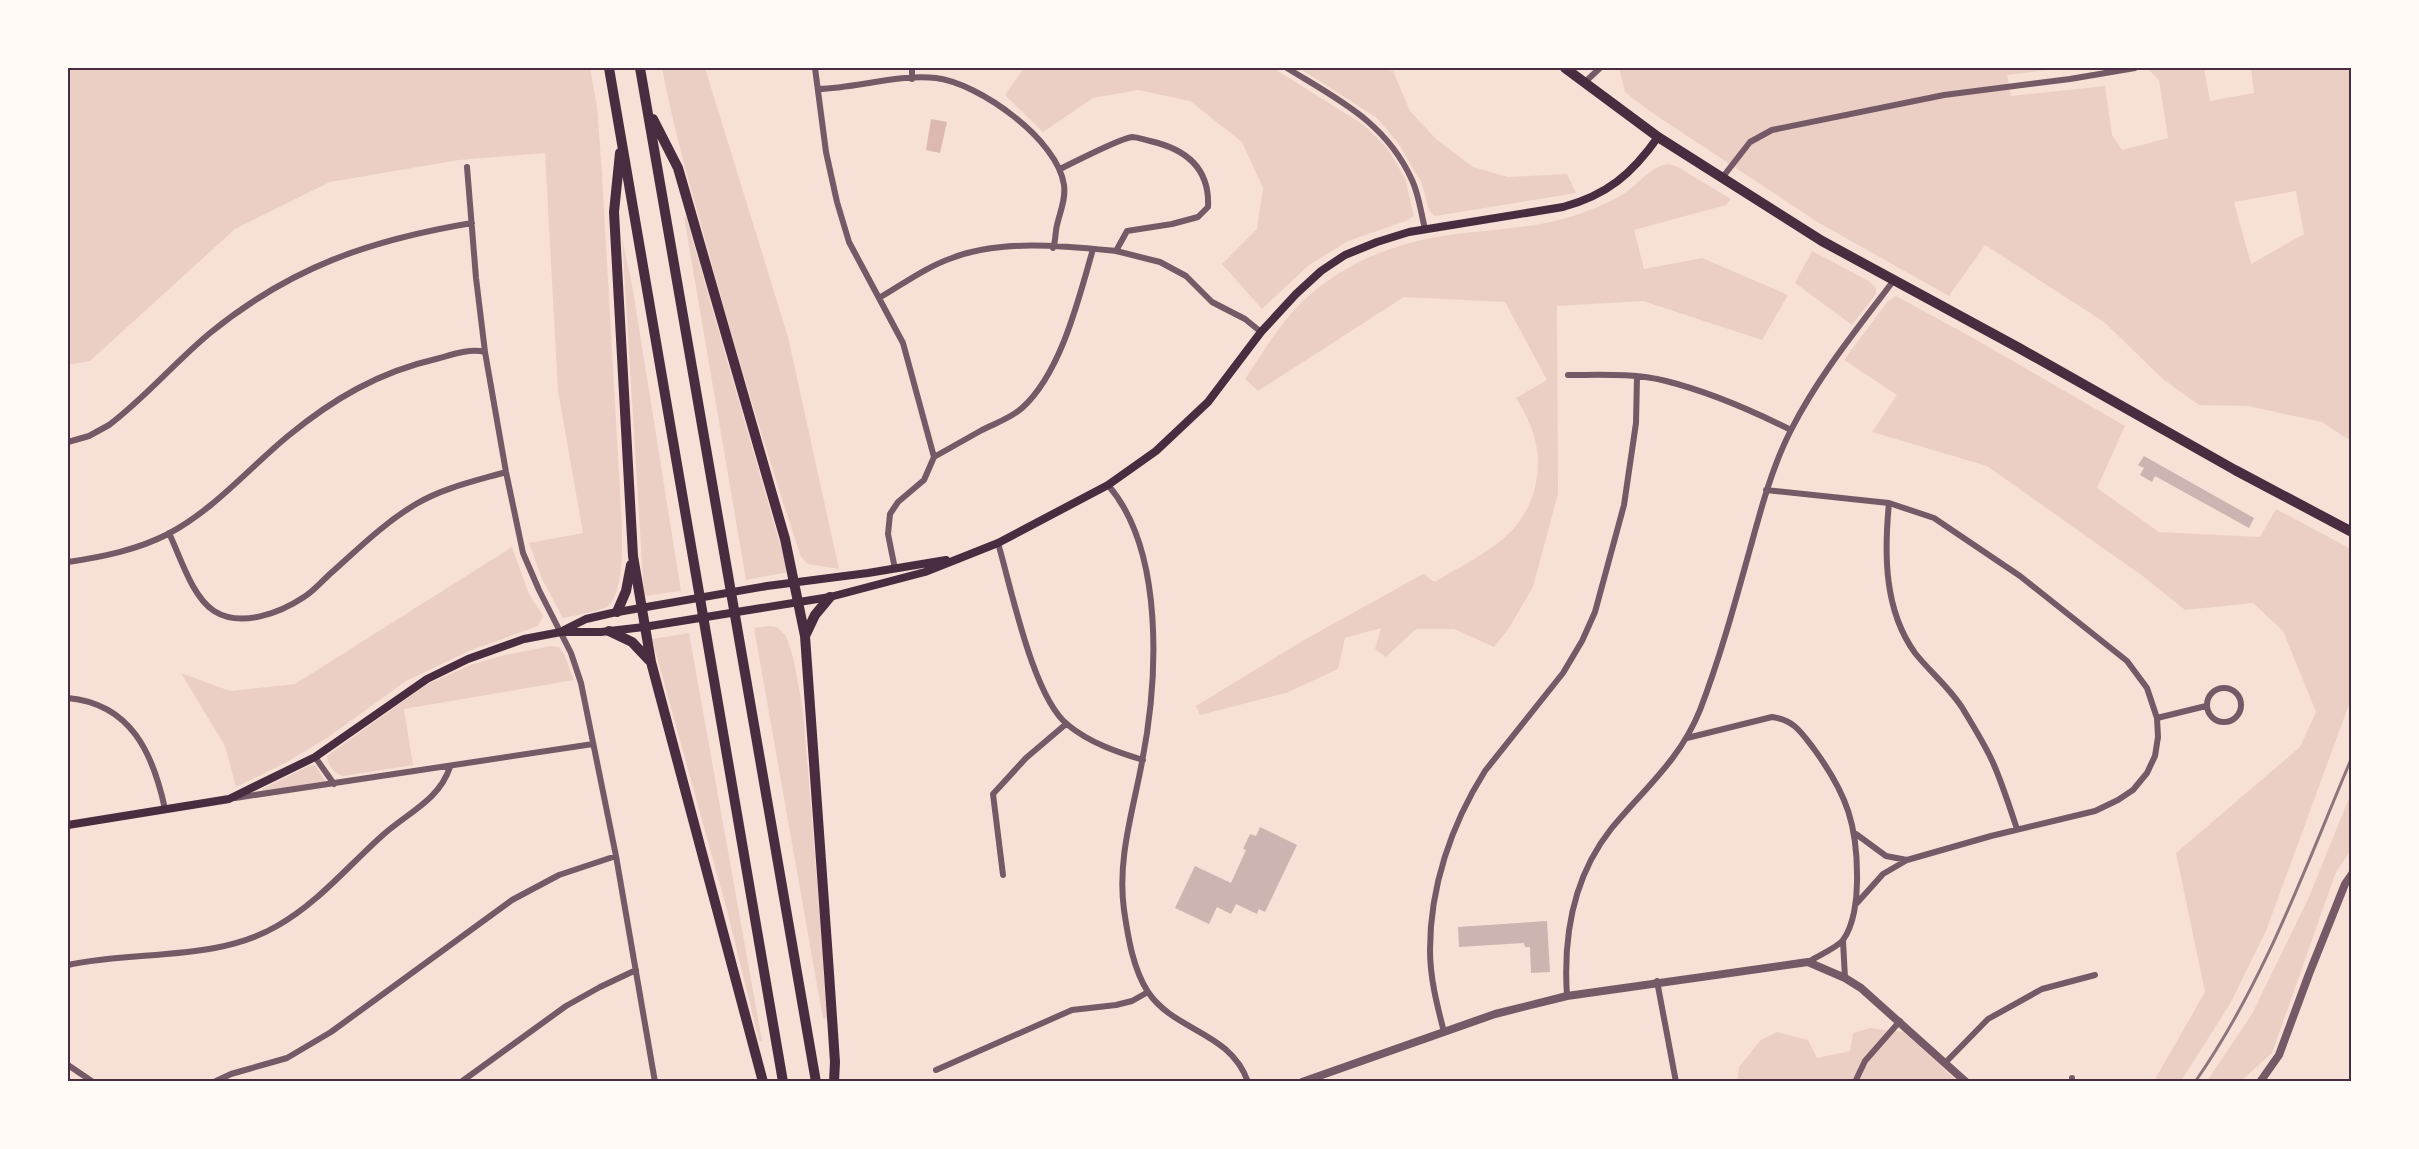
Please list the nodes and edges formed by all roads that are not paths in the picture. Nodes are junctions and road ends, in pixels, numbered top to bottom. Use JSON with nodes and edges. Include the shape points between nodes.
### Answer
{"nodes":[{"id":1,"x":609,"y":68,"type":"edge"},
{"id":2,"x":640,"y":68,"type":"edge"},
{"id":3,"x":814,"y":68,"type":"edge"},
{"id":4,"x":912,"y":68,"type":"edge"},
{"id":5,"x":1287,"y":68,"type":"edge"},
{"id":6,"x":1565,"y":68,"type":"edge"},
{"id":7,"x":1600,"y":68,"type":"edge"},
{"id":8,"x":2135,"y":68,"type":"edge"},
{"id":9,"x":912,"y":79,"type":"junction"},
{"id":10,"x":1584,"y":83,"type":"junction"},
{"id":11,"x":818,"y":89,"type":"junction"},
{"id":12,"x":647,"y":108,"type":"junction"},
{"id":13,"x":1658,"y":137,"type":"junction"},
{"id":14,"x":621,"y":138,"type":"junction"},
{"id":15,"x":467,"y":167,"type":"dead end"},
{"id":16,"x":1060,"y":169,"type":"junction"},
{"id":17,"x":1722,"y":178,"type":"junction"},
{"id":18,"x":472,"y":223,"type":"junction"},
{"id":19,"x":1425,"y":229,"type":"junction"},
{"id":20,"x":1053,"y":248,"type":"junction"},
{"id":21,"x":1093,"y":249,"type":"junction"},
{"id":22,"x":1116,"y":251,"type":"junction"},
{"id":23,"x":1894,"y":280,"type":"junction"},
{"id":24,"x":879,"y":298,"type":"junction"},
{"id":25,"x":1261,"y":332,"type":"junction"},
{"id":26,"x":485,"y":352,"type":"junction"},
{"id":27,"x":1568,"y":375,"type":"dead end"},
{"id":28,"x":1637,"y":377,"type":"junction"},
{"id":29,"x":1791,"y":430,"type":"junction"},
{"id":30,"x":68,"y":442,"type":"edge"},
{"id":31,"x":934,"y":457,"type":"junction"},
{"id":32,"x":506,"y":472,"type":"junction"},
{"id":33,"x":1108,"y":485,"type":"junction"},
{"id":34,"x":1766,"y":490,"type":"junction"},
{"id":35,"x":1889,"y":503,"type":"junction"},
{"id":36,"x":2352,"y":532,"type":"edge"},
{"id":37,"x":169,"y":533,"type":"junction"},
{"id":38,"x":998,"y":543,"type":"junction"},
{"id":39,"x":633,"y":556,"type":"junction"},
{"id":40,"x":953,"y":559,"type":"junction"},
{"id":41,"x":68,"y":562,"type":"edge"},
{"id":42,"x":895,"y":568,"type":"junction"},
{"id":43,"x":794,"y":583,"type":"junction"},
{"id":44,"x":830,"y":597,"type":"junction"},
{"id":45,"x":797,"y":603,"type":"junction"},
{"id":46,"x":642,"y":608,"type":"junction"},
{"id":47,"x":617,"y":612,"type":"junction"},
{"id":48,"x":644,"y":627,"type":"junction"},
{"id":49,"x":609,"y":631,"type":"junction"},
{"id":50,"x":561,"y":632,"type":"junction"},
{"id":51,"x":805,"y":636,"type":"junction"},
{"id":52,"x":651,"y":662,"type":"junction"},
{"id":53,"x":68,"y":698,"type":"edge"},
{"id":54,"x":2206,"y":706,"type":"junction"},
{"id":55,"x":2157,"y":718,"type":"junction"},
{"id":56,"x":1066,"y":724,"type":"junction"},
{"id":57,"x":1687,"y":738,"type":"junction"},
{"id":58,"x":593,"y":744,"type":"junction"},
{"id":59,"x":315,"y":758,"type":"junction"},
{"id":60,"x":1143,"y":760,"type":"junction"},
{"id":61,"x":450,"y":767,"type":"junction"},
{"id":62,"x":334,"y":784,"type":"junction"},
{"id":63,"x":229,"y":799,"type":"junction"},
{"id":64,"x":165,"y":809,"type":"junction"},
{"id":65,"x":68,"y":825,"type":"edge"},
{"id":66,"x":2018,"y":829,"type":"junction"},
{"id":67,"x":1856,"y":834,"type":"junction"},
{"id":68,"x":616,"y":856,"type":"junction"},
{"id":69,"x":1907,"y":860,"type":"junction"},
{"id":70,"x":2352,"y":874,"type":"edge"},
{"id":71,"x":1003,"y":876,"type":"dead end"},
{"id":72,"x":1857,"y":903,"type":"junction"},
{"id":73,"x":1843,"y":941,"type":"junction"},
{"id":74,"x":1808,"y":962,"type":"junction"},
{"id":75,"x":68,"y":965,"type":"edge"},
{"id":76,"x":636,"y":970,"type":"junction"},
{"id":77,"x":2095,"y":975,"type":"dead end"},
{"id":78,"x":1845,"y":978,"type":"junction"},
{"id":79,"x":1657,"y":981,"type":"junction"},
{"id":80,"x":1148,"y":992,"type":"junction"},
{"id":81,"x":1567,"y":996,"type":"junction"},
{"id":82,"x":1900,"y":1021,"type":"junction"},
{"id":83,"x":1444,"y":1032,"type":"junction"},
{"id":84,"x":1945,"y":1063,"type":"junction"},
{"id":85,"x":68,"y":1065,"type":"edge"},
{"id":86,"x":936,"y":1070,"type":"dead end"},
{"id":87,"x":93,"y":1082,"type":"edge"},
{"id":88,"x":214,"y":1082,"type":"edge"},
{"id":89,"x":461,"y":1082,"type":"edge"},
{"id":90,"x":655,"y":1082,"type":"edge"},
{"id":91,"x":763,"y":1082,"type":"edge"},
{"id":92,"x":783,"y":1082,"type":"edge"},
{"id":93,"x":816,"y":1082,"type":"edge"},
{"id":94,"x":834,"y":1082,"type":"edge"},
{"id":95,"x":1248,"y":1082,"type":"edge"},
{"id":96,"x":1302,"y":1082,"type":"edge"},
{"id":97,"x":1676,"y":1082,"type":"edge"},
{"id":98,"x":1855,"y":1082,"type":"edge"},
{"id":99,"x":1966,"y":1082,"type":"edge"},
{"id":100,"x":2260,"y":1082,"type":"edge"}],
"edges":[{"from":1,"to":14,"type":"highway"},
{"from":2,"to":12,"type":"highway"},
{"from":3,"to":11,"type":"street"},
{"from":4,"to":9,"type":"street"},
{"from":5,"to":19,"type":"street","via":[[1353,109],[1387,139],[1413,182]]},
{"from":6,"to":10,"type":"highway"},
{"from":7,"to":10,"type":"street"},
{"from":8,"to":17,"type":"street","via":[[1944,95],[1772,130],[1750,142]]},
{"from":9,"to":11,"type":"street"},
{"from":9,"to":16,"type":"street","via":[[958,83],[996,103],[1023,124]]},
{"from":10,"to":13,"type":"highway"},
{"from":11,"to":24,"type":"street","via":[[837,202],[849,242]]},
{"from":12,"to":43,"type":"highway","via":[[678,168],[782,528]]},
{"from":12,"to":93,"type":"highway"},
{"from":13,"to":17,"type":"highway"},
{"from":13,"to":19,"type":"main road","via":[[1628,174],[1585,201]]},
{"from":14,"to":39,"type":"highway","via":[[614,212]]},
{"from":14,"to":92,"type":"highway"},
{"from":15,"to":18,"type":"street"},
{"from":16,"to":20,"type":"street","via":[[1064,198]]},
{"from":16,"to":22,"type":"street","via":[[1132,137],[1175,148],[1198,167],[1209,192],[1208,207],[1198,217],[1127,231]]},
{"from":17,"to":23,"type":"highway","via":[[1822,241]]},
{"from":18,"to":26,"type":"street"},
{"from":18,"to":30,"type":"street","via":[[363,247],[282,282],[211,332],[109,425]]},
{"from":19,"to":25,"type":"main road","via":[[1345,255],[1321,271]]},
{"from":20,"to":21,"type":"street"},
{"from":20,"to":24,"type":"street","via":[[1008,247],[968,252],[930,267]]},
{"from":21,"to":22,"type":"street"},
{"from":21,"to":31,"type":"street","via":[[1066,336],[1035,395],[998,424]]},
{"from":22,"to":25,"type":"street","via":[[1160,262],[1186,276],[1212,302]]},
{"from":23,"to":29,"type":"street","via":[[1828,367]]},
{"from":23,"to":36,"type":"highway"},
{"from":24,"to":31,"type":"street","via":[[903,343]]},
{"from":25,"to":33,"type":"main road","via":[[1208,402],[1156,452]]},
{"from":26,"to":32,"type":"street"},
{"from":26,"to":37,"type":"street","via":[[471,351],[423,362],[348,392],[287,436],[213,504]]},
{"from":27,"to":28,"type":"street"},
{"from":28,"to":29,"type":"street","via":[[1705,392]]},
{"from":28,"to":83,"type":"street","via":[[1636,423],[1624,505],[1596,612],[1563,673],[1474,788],[1441,868],[1430,951]]},
{"from":29,"to":34,"type":"street"},
{"from":31,"to":42,"type":"street","via":[[924,480],[890,514],[888,534]]},
{"from":32,"to":37,"type":"street","via":[[438,492],[415,504],[304,597],[252,618],[226,617],[204,602]]},
{"from":32,"to":50,"type":"street","via":[[523,553]]},
{"from":33,"to":38,"type":"main road"},
{"from":33,"to":60,"type":"street","via":[[1133,524],[1147,574],[1153,671]]},
{"from":34,"to":35,"type":"street"},
{"from":34,"to":57,"type":"street","via":[[1731,617]]},
{"from":35,"to":55,"type":"street","via":[[1934,518],[2020,576],[2127,661],[2147,687]]},
{"from":35,"to":66,"type":"street","via":[[1887,572],[1900,627],[1916,653],[1962,707],[1993,763]]},
{"from":37,"to":41,"type":"street","via":[[139,547]]},
{"from":38,"to":40,"type":"main road"},
{"from":38,"to":56,"type":"street","via":[[1033,664],[1052,705]]},
{"from":39,"to":46,"type":"highway"},
{"from":39,"to":47,"type":"highway"},
{"from":40,"to":42,"type":"main road"},
{"from":40,"to":44,"type":"main road","via":[[925,572]]},
{"from":42,"to":43,"type":"main road"},
{"from":43,"to":45,"type":"highway"},
{"from":43,"to":46,"type":"main road"},
{"from":44,"to":45,"type":"main road"},
{"from":44,"to":51,"type":"highway"},
{"from":45,"to":48,"type":"main road"},
{"from":45,"to":51,"type":"highway"},
{"from":46,"to":47,"type":"main road"},
{"from":46,"to":48,"type":"highway"},
{"from":47,"to":50,"type":"main road","via":[[586,619]]},
{"from":48,"to":49,"type":"main road"},
{"from":48,"to":52,"type":"highway"},
{"from":49,"to":50,"type":"main road"},
{"from":49,"to":52,"type":"highway","via":[[632,642]]},
{"from":50,"to":58,"type":"street","via":[[581,683]]},
{"from":50,"to":59,"type":"main road","via":[[524,639],[427,679]]},
{"from":51,"to":94,"type":"highway"},
{"from":52,"to":91,"type":"highway"},
{"from":53,"to":64,"type":"street","via":[[100,705],[123,720],[142,742],[158,777]]},
{"from":54,"to":54,"type":"street","via":[[2212,717],[2223,721],[2236,718],[2240,706],[2235,692],[2226,688],[2214,691]]},
{"from":54,"to":55,"type":"street"},
{"from":55,"to":66,"type":"street","via":[[2155,756],[2133,790],[2095,811]]},
{"from":56,"to":60,"type":"street","via":[[1103,746]]},
{"from":56,"to":71,"type":"street","via":[[1026,758],[993,794]]},
{"from":57,"to":67,"type":"street","via":[[1772,717],[1785,718],[1796,725],[1830,771]]},
{"from":57,"to":81,"type":"street","via":[[1666,769],[1610,831],[1586,870],[1567,933]]},
{"from":58,"to":61,"type":"street"},
{"from":58,"to":68,"type":"street"},
{"from":59,"to":62,"type":"street"},
{"from":59,"to":63,"type":"main road"},
{"from":60,"to":80,"type":"street","via":[[1122,870],[1133,958]]},
{"from":61,"to":62,"type":"street"},
{"from":61,"to":75,"type":"street","via":[[437,792],[385,833],[303,908],[276,926],[247,940],[222,946]]},
{"from":62,"to":63,"type":"street"},
{"from":63,"to":64,"type":"main road"},
{"from":64,"to":65,"type":"main road"},
{"from":66,"to":69,"type":"street"},
{"from":67,"to":69,"type":"street","via":[[1886,856]]},
{"from":67,"to":72,"type":"street"},
{"from":68,"to":76,"type":"street"},
{"from":68,"to":88,"type":"street","via":[[559,875],[512,900],[331,1032],[286,1058]]},
{"from":69,"to":72,"type":"street","via":[[1883,874]]},
{"from":70,"to":100,"type":"street","via":[[2280,1055]]},
{"from":72,"to":73,"type":"street"},
{"from":73,"to":74,"type":"street"},
{"from":73,"to":78,"type":"street"},
{"from":74,"to":78,"type":"street"},
{"from":74,"to":79,"type":"street"},
{"from":76,"to":89,"type":"street","via":[[566,1006]]},
{"from":76,"to":90,"type":"street"},
{"from":77,"to":84,"type":"street","via":[[2042,989],[1988,1018]]},
{"from":78,"to":82,"type":"street"},
{"from":79,"to":81,"type":"street"},
{"from":79,"to":97,"type":"street"},
{"from":80,"to":86,"type":"street","via":[[1132,1002],[1072,1010]]},
{"from":80,"to":95,"type":"street","via":[[1176,1019],[1212,1037],[1233,1057]]},
{"from":81,"to":83,"type":"street"},
{"from":82,"to":84,"type":"street"},
{"from":82,"to":98,"type":"street","via":[[1865,1061]]},
{"from":83,"to":96,"type":"street"},
{"from":84,"to":99,"type":"street"},
{"from":85,"to":87,"type":"street"}]}
